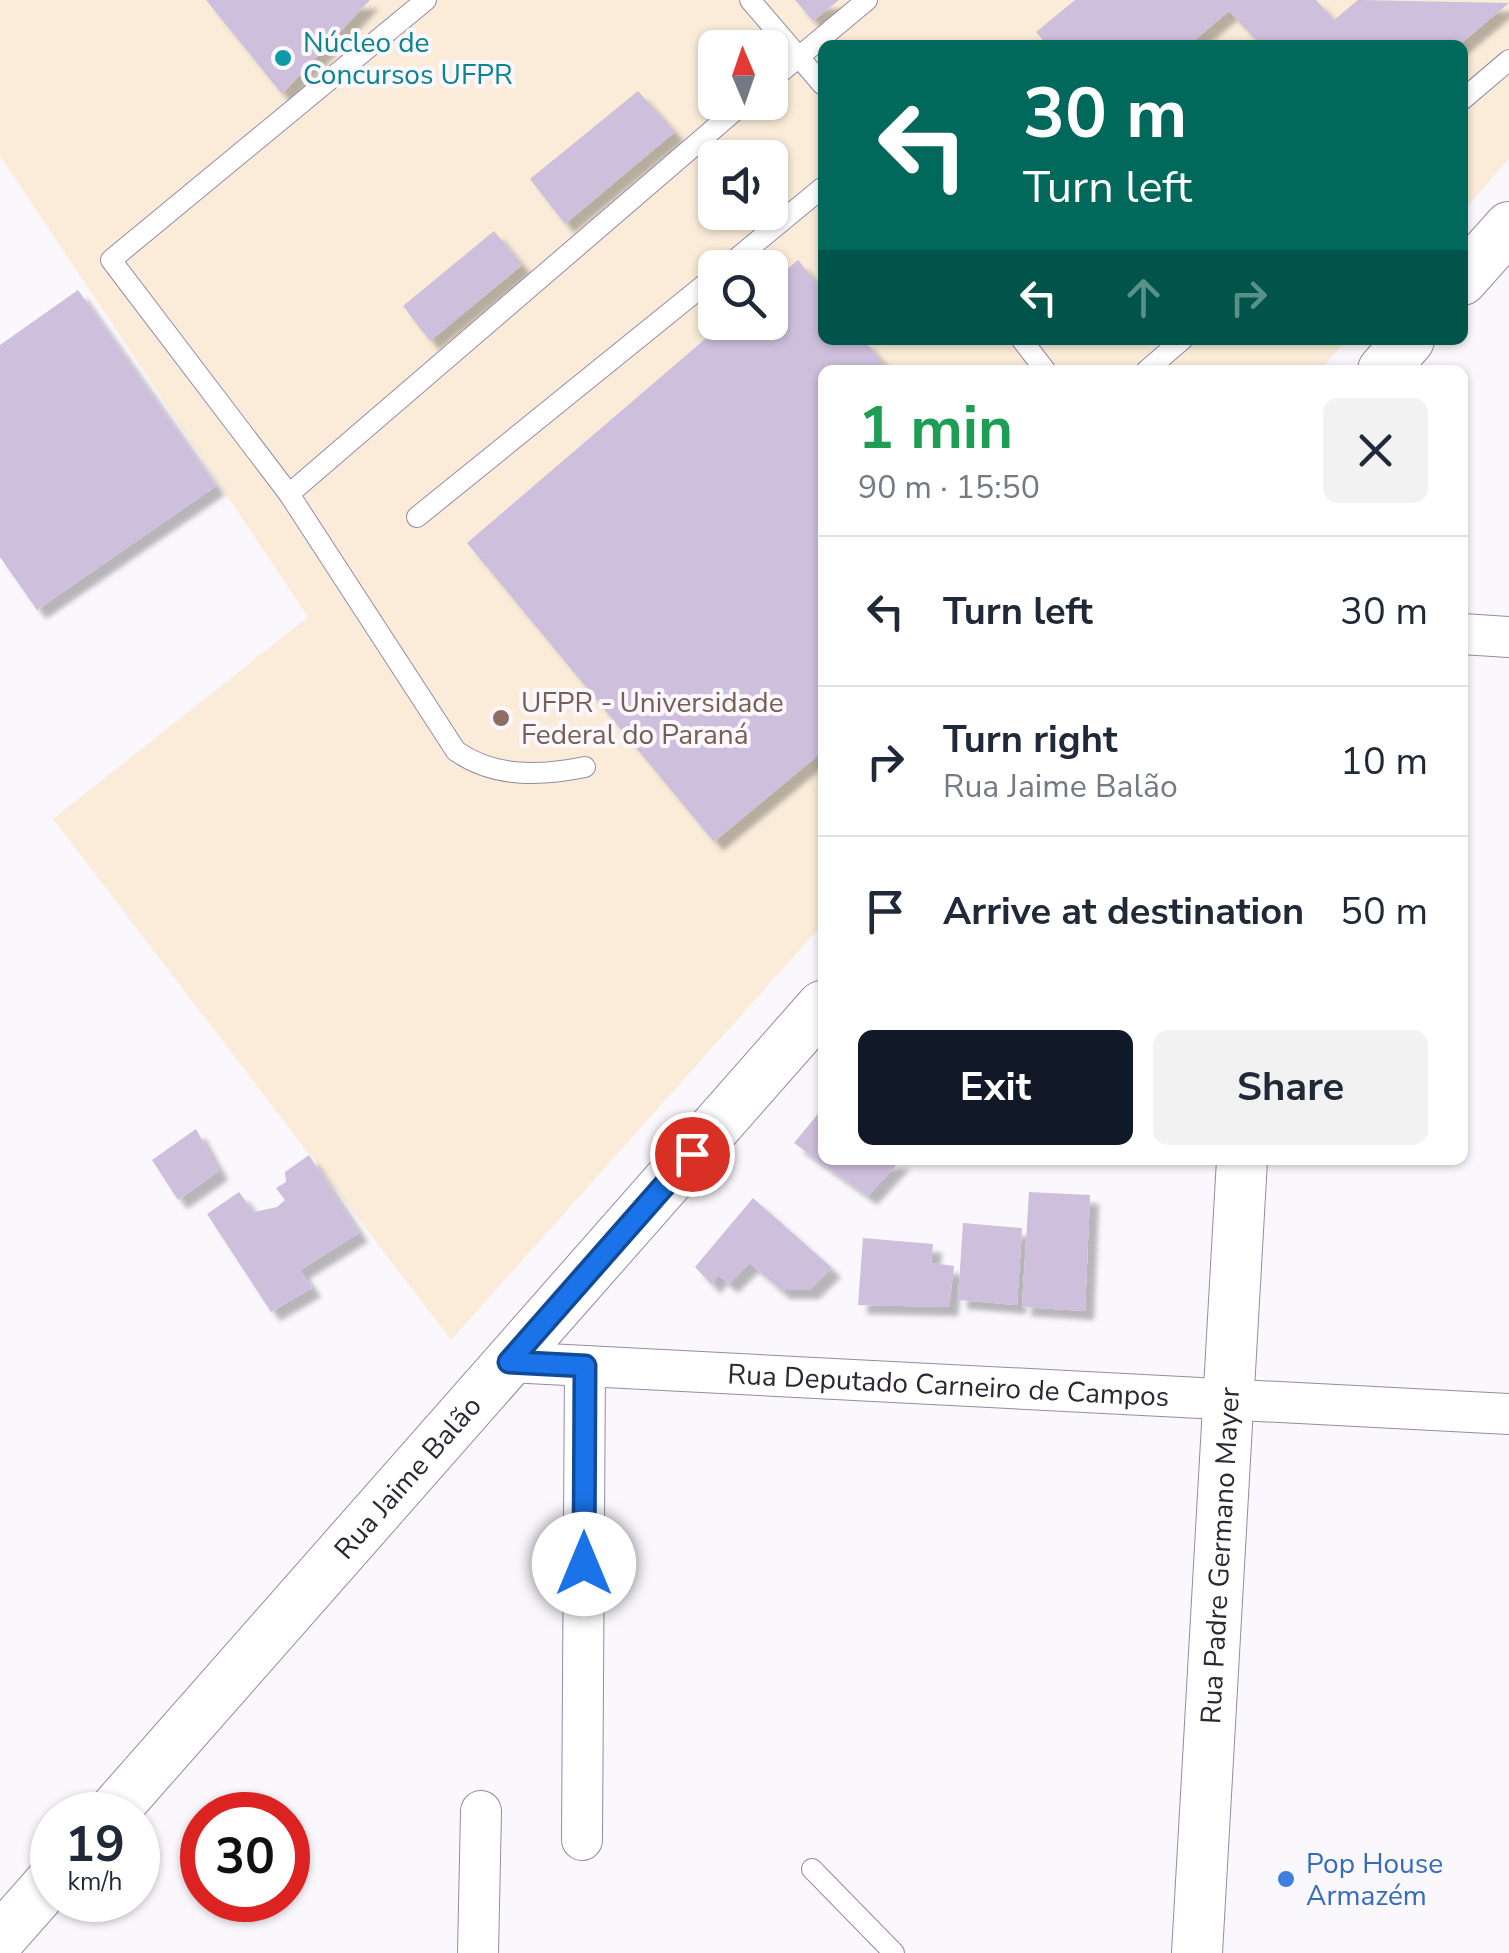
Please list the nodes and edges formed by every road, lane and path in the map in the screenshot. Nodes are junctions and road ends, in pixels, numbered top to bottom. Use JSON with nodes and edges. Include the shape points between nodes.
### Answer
{"nodes":[{"id":1,"x":426,"y":0,"type":"edge"},
{"id":2,"x":750,"y":0,"type":"edge"},
{"id":3,"x":867,"y":0,"type":"edge"},
{"id":4,"x":818,"y":40,"type":"edge"},
{"id":5,"x":819,"y":40,"type":"edge"},
{"id":6,"x":798,"y":57,"type":"junction"},
{"id":7,"x":1509,"y":60,"type":"edge"},
{"id":8,"x":788,"y":66,"type":"edge"},
{"id":9,"x":818,"y":80,"type":"edge"},
{"id":10,"x":1468,"y":95,"type":"edge"},
{"id":11,"x":724,"y":120,"type":"edge"},
{"id":12,"x":818,"y":191,"type":"edge"},
{"id":13,"x":1509,"y":227,"type":"edge"},
{"id":14,"x":747,"y":250,"type":"edge"},
{"id":15,"x":1468,"y":273,"type":"edge"},
{"id":16,"x":698,"y":290,"type":"edge"},
{"id":17,"x":1026,"y":345,"type":"edge"},
{"id":18,"x":1176,"y":345,"type":"edge"},
{"id":19,"x":1406,"y":345,"type":"edge"},
{"id":20,"x":1041,"y":365,"type":"edge"},
{"id":21,"x":1153,"y":365,"type":"edge"},
{"id":22,"x":1388,"y":365,"type":"edge"},
{"id":23,"x":289,"y":494,"type":"junction"},
{"id":24,"x":417,"y":517,"type":"dead end"},
{"id":25,"x":1468,"y":635,"type":"edge"},
{"id":26,"x":1509,"y":638,"type":"edge"},
{"id":27,"x":586,"y":766,"type":"dead end"},
{"id":28,"x":818,"y":1011,"type":"edge"},
{"id":29,"x":1242,"y":1165,"type":"edge"},
{"id":30,"x":509,"y":1362,"type":"junction"},
{"id":31,"x":585,"y":1366,"type":"junction"},
{"id":32,"x":1228,"y":1400,"type":"junction"},
{"id":33,"x":1509,"y":1414,"type":"edge"},
{"id":34,"x":130,"y":1792,"type":"edge"},
{"id":35,"x":481,"y":1811,"type":"dead end"},
{"id":36,"x":582,"y":1840,"type":"dead end"},
{"id":37,"x":812,"y":1870,"type":"dead end"},
{"id":38,"x":30,"y":1905,"type":"edge"},
{"id":39,"x":0,"y":1940,"type":"edge"},
{"id":40,"x":478,"y":1953,"type":"edge"},
{"id":41,"x":894,"y":1953,"type":"edge"},
{"id":42,"x":1197,"y":1953,"type":"edge"}],
"edges":[{"from":1,"to":23,"type":"lane","via":[[111,260]]},
{"from":2,"to":6,"type":"lane"},
{"from":3,"to":5,"type":"lane"},
{"from":4,"to":6,"type":"lane"},
{"from":6,"to":8,"type":"lane"},
{"from":6,"to":9,"type":"lane"},
{"from":7,"to":10,"type":"lane"},
{"from":11,"to":23,"type":"lane"},
{"from":12,"to":14,"type":"lane"},
{"from":13,"to":15,"type":"street"},
{"from":16,"to":24,"type":"lane"},
{"from":17,"to":20,"type":"lane"},
{"from":18,"to":21,"type":"lane"},
{"from":19,"to":22,"type":"street"},
{"from":23,"to":27,"type":"lane","via":[[456,751],[477,766],[505,772]]},
{"from":25,"to":26,"type":"street"},
{"from":28,"to":30,"type":"street","name":"Rua Jaime Balão"},
{"from":29,"to":32,"type":"street","name":"Rua Padre Germano Mayer"},
{"from":30,"to":31,"type":"street","name":"Rua Deputado Carneiro de Campos"},
{"from":30,"to":34,"type":"street","name":"Rua Jaime Balão"},
{"from":31,"to":32,"type":"street","name":"Rua Deputado Carneiro de Campos"},
{"from":31,"to":36,"type":"street"},
{"from":32,"to":33,"type":"street","name":"Rua Deputado Carneiro de Campos"},
{"from":32,"to":42,"type":"street","name":"Rua Padre Germano Mayer"},
{"from":35,"to":40,"type":"street"},
{"from":37,"to":41,"type":"lane"},
{"from":38,"to":39,"type":"street"}]}
